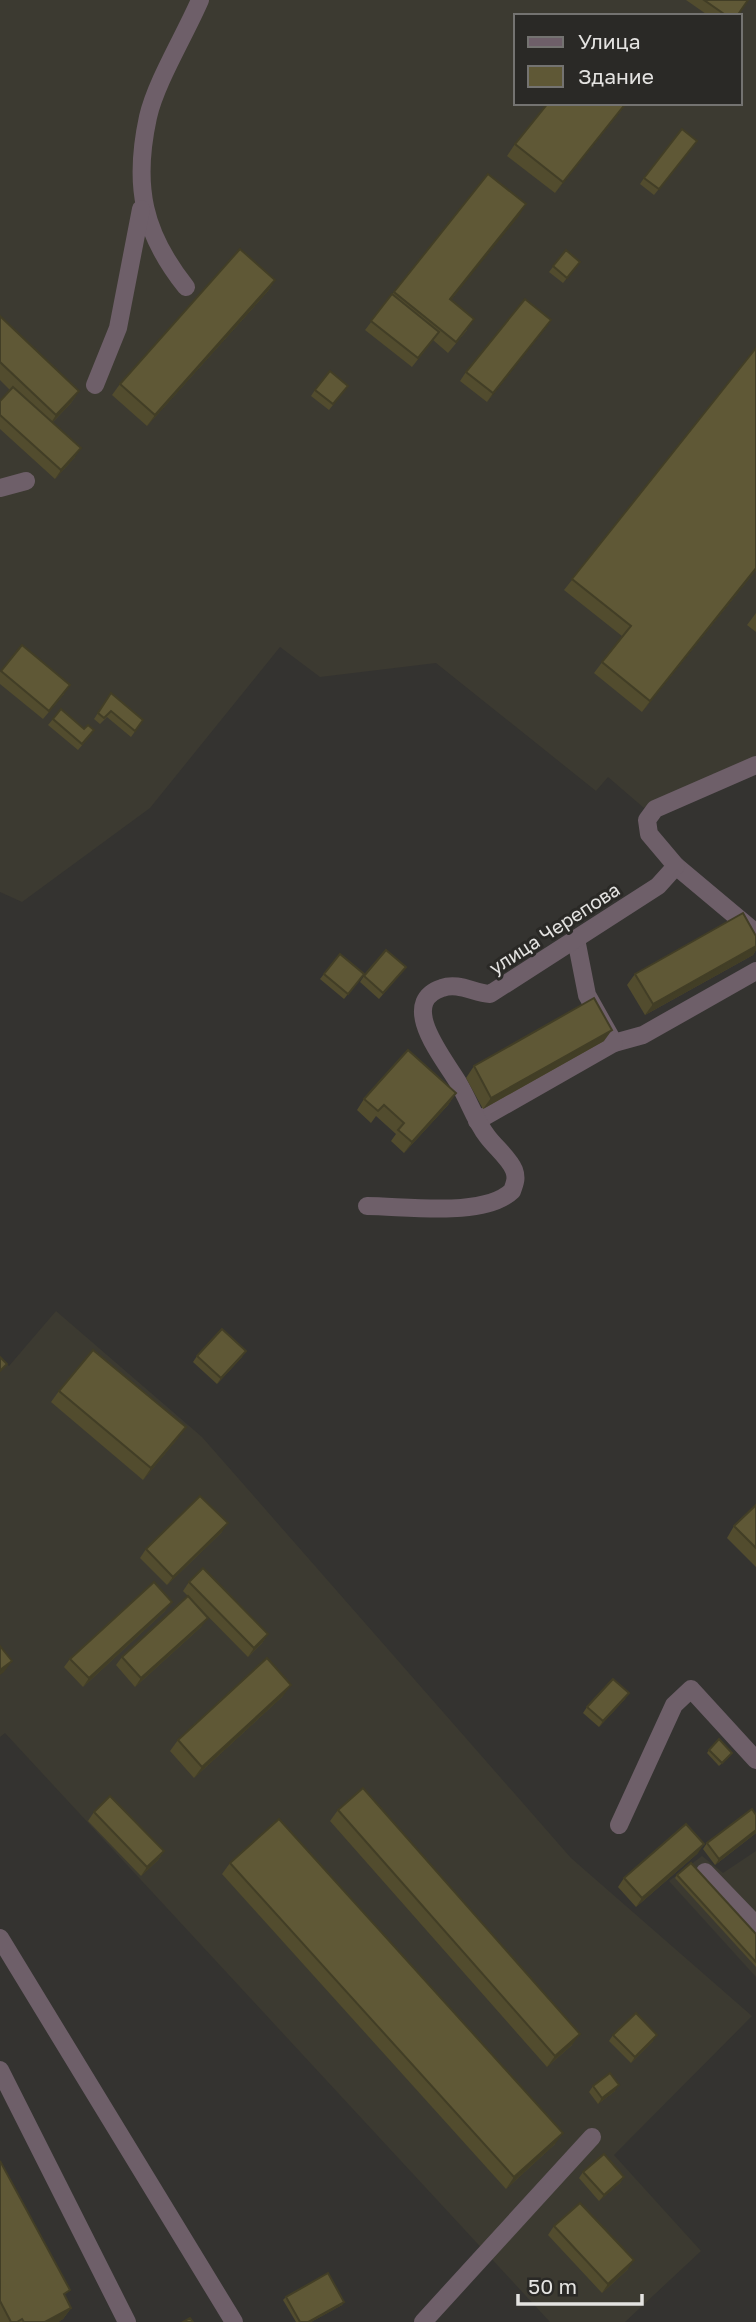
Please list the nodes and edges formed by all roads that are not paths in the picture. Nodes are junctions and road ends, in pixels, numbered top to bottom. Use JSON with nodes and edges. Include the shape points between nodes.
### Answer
{"nodes":[{"id":1,"x":201,"y":0,"type":"edge"},
{"id":2,"x":143,"y":199,"type":"junction"},
{"id":3,"x":186,"y":287,"type":"dead end"},
{"id":4,"x":95,"y":385,"type":"dead end"},
{"id":5,"x":26,"y":481,"type":"dead end"},
{"id":6,"x":0,"y":488,"type":"edge"},
{"id":7,"x":756,"y":765,"type":"edge"},
{"id":8,"x":676,"y":866,"type":"junction"},
{"id":9,"x":756,"y":933,"type":"edge"},
{"id":10,"x":576,"y":939,"type":"junction"},
{"id":11,"x":756,"y":971,"type":"edge"},
{"id":12,"x":614,"y":1043,"type":"junction"},
{"id":13,"x":477,"y":1121,"type":"junction"},
{"id":14,"x":368,"y":1206,"type":"dead end"},
{"id":15,"x":756,"y":1760,"type":"edge"},
{"id":16,"x":619,"y":1825,"type":"dead end"},
{"id":17,"x":705,"y":1872,"type":"dead end"},
{"id":18,"x":756,"y":1925,"type":"edge"},
{"id":19,"x":0,"y":1938,"type":"edge"},
{"id":20,"x":0,"y":2070,"type":"edge"},
{"id":21,"x":592,"y":2137,"type":"dead end"},
{"id":22,"x":127,"y":2322,"type":"edge"},
{"id":23,"x":234,"y":2322,"type":"edge"},
{"id":24,"x":423,"y":2322,"type":"edge"}],
"edges":[{"from":1,"to":2,"type":"street","via":[[148,116]]},
{"from":2,"to":3,"type":"street","via":[[148,225]]},
{"from":2,"to":4,"type":"street","via":[[118,328]]},
{"from":5,"to":6,"type":"street"},
{"from":7,"to":8,"type":"street","via":[[655,809],[647,820],[649,834]]},
{"from":8,"to":9,"type":"street"},
{"from":8,"to":10,"type":"street","name":"улица Черепова","via":[[658,886]]},
{"from":10,"to":12,"type":"street","via":[[587,995]]},
{"from":10,"to":13,"type":"street","name":"улица Черепова","via":[[490,994],[457,986],[441,988],[423,1010],[430,1037]]},
{"from":11,"to":12,"type":"street","via":[[643,1035]]},
{"from":12,"to":13,"type":"street"},
{"from":13,"to":14,"type":"street","name":"улица Черепова","via":[[513,1167],[516,1179],[504,1199],[462,1207]]},
{"from":15,"to":16,"type":"street","via":[[691,1689],[674,1705]]},
{"from":17,"to":18,"type":"street"},
{"from":19,"to":23,"type":"street"},
{"from":20,"to":22,"type":"street"},
{"from":21,"to":24,"type":"street"}]}
